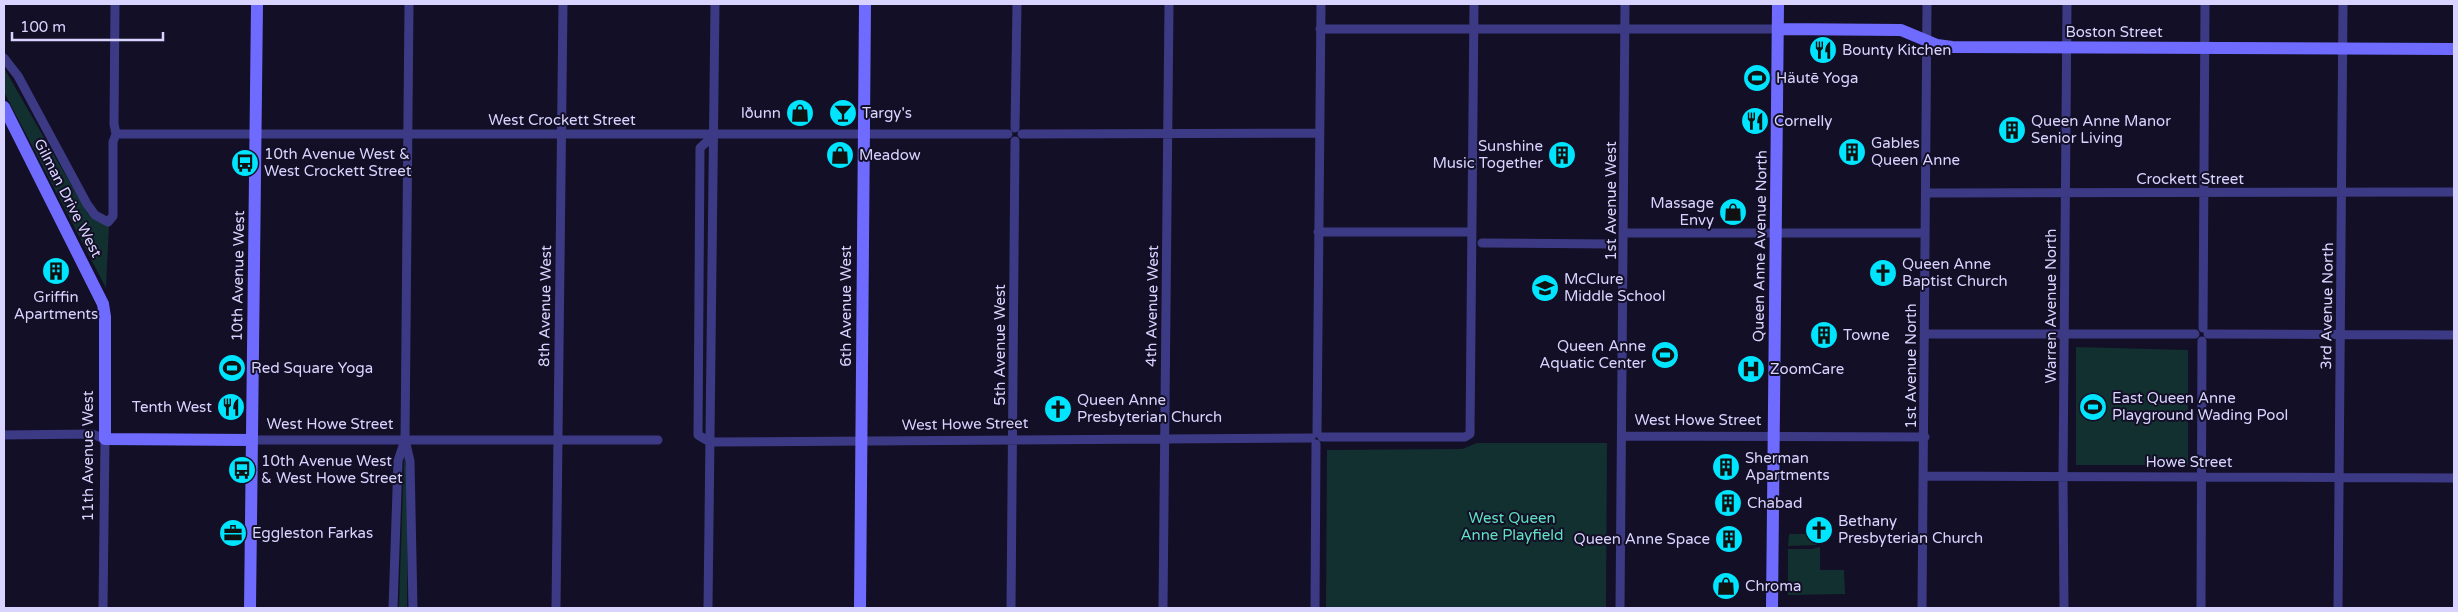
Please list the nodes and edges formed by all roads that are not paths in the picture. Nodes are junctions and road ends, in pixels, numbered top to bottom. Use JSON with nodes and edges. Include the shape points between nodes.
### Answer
{"nodes":[{"id":1,"x":114,"y":4,"type":"edge"},
{"id":2,"x":257,"y":4,"type":"edge"},
{"id":3,"x":409,"y":4,"type":"edge"},
{"id":4,"x":562,"y":4,"type":"edge"},
{"id":5,"x":715,"y":4,"type":"edge"},
{"id":6,"x":865,"y":4,"type":"edge"},
{"id":7,"x":1017,"y":4,"type":"edge"},
{"id":8,"x":1169,"y":4,"type":"edge"},
{"id":9,"x":1321,"y":4,"type":"edge"},
{"id":10,"x":1474,"y":4,"type":"edge"},
{"id":11,"x":1626,"y":4,"type":"edge"},
{"id":12,"x":1778,"y":4,"type":"edge"},
{"id":13,"x":1927,"y":4,"type":"edge"},
{"id":14,"x":2067,"y":4,"type":"edge"},
{"id":15,"x":2206,"y":4,"type":"edge"},
{"id":16,"x":2343,"y":4,"type":"edge"},
{"id":17,"x":1320,"y":29,"type":"junction"},
{"id":18,"x":1474,"y":29,"type":"junction"},
{"id":19,"x":1778,"y":29,"type":"junction"},
{"id":20,"x":1625,"y":30,"type":"junction"},
{"id":21,"x":1927,"y":40,"type":"junction"},
{"id":22,"x":2066,"y":48,"type":"junction"},
{"id":23,"x":2205,"y":48,"type":"junction"},
{"id":24,"x":2343,"y":49,"type":"junction"},
{"id":25,"x":2454,"y":49,"type":"edge"},
{"id":26,"x":4,"y":58,"type":"edge"},
{"id":27,"x":4,"y":108,"type":"edge"},
{"id":28,"x":408,"y":133,"type":"junction"},
{"id":29,"x":1318,"y":133,"type":"junction"},
{"id":30,"x":116,"y":134,"type":"junction"},
{"id":31,"x":256,"y":134,"type":"junction"},
{"id":32,"x":561,"y":134,"type":"junction"},
{"id":33,"x":715,"y":134,"type":"junction"},
{"id":34,"x":863,"y":134,"type":"junction"},
{"id":35,"x":1015,"y":134,"type":"junction"},
{"id":36,"x":1168,"y":134,"type":"junction"},
{"id":37,"x":2065,"y":192,"type":"junction"},
{"id":38,"x":2204,"y":192,"type":"junction"},
{"id":39,"x":2342,"y":192,"type":"junction"},
{"id":40,"x":2454,"y":192,"type":"edge"},
{"id":41,"x":1926,"y":193,"type":"junction"},
{"id":42,"x":1318,"y":232,"type":"junction"},
{"id":43,"x":1471,"y":232,"type":"junction"},
{"id":44,"x":1625,"y":233,"type":"junction"},
{"id":45,"x":1777,"y":233,"type":"junction"},
{"id":46,"x":1925,"y":233,"type":"junction"},
{"id":47,"x":1482,"y":243,"type":"dead end"},
{"id":48,"x":1610,"y":244,"type":"dead end"},
{"id":49,"x":103,"y":304,"type":"joint"},
{"id":50,"x":1925,"y":334,"type":"junction"},
{"id":51,"x":2064,"y":334,"type":"junction"},
{"id":52,"x":2202,"y":334,"type":"junction"},
{"id":53,"x":2341,"y":334,"type":"junction"},
{"id":54,"x":2454,"y":334,"type":"edge"},
{"id":55,"x":4,"y":435,"type":"edge"},
{"id":56,"x":1623,"y":436,"type":"junction"},
{"id":57,"x":1774,"y":436,"type":"junction"},
{"id":58,"x":1925,"y":437,"type":"junction"},
{"id":59,"x":1316,"y":438,"type":"junction"},
{"id":60,"x":105,"y":439,"type":"junction"},
{"id":61,"x":252,"y":440,"type":"junction"},
{"id":62,"x":405,"y":440,"type":"junction"},
{"id":63,"x":658,"y":440,"type":"dead end"},
{"id":64,"x":1013,"y":440,"type":"junction"},
{"id":65,"x":1164,"y":440,"type":"junction"},
{"id":66,"x":556,"y":441,"type":"junction"},
{"id":67,"x":710,"y":442,"type":"junction"},
{"id":68,"x":862,"y":442,"type":"junction"},
{"id":69,"x":1925,"y":476,"type":"junction"},
{"id":70,"x":2062,"y":476,"type":"junction"},
{"id":71,"x":2201,"y":476,"type":"junction"},
{"id":72,"x":2339,"y":477,"type":"junction"},
{"id":73,"x":2454,"y":478,"type":"edge"},
{"id":74,"x":103,"y":608,"type":"edge"},
{"id":75,"x":250,"y":608,"type":"edge"},
{"id":76,"x":394,"y":608,"type":"edge"},
{"id":77,"x":413,"y":608,"type":"edge"},
{"id":78,"x":556,"y":608,"type":"edge"},
{"id":79,"x":708,"y":608,"type":"edge"},
{"id":80,"x":860,"y":608,"type":"edge"},
{"id":81,"x":1011,"y":608,"type":"edge"},
{"id":82,"x":1163,"y":608,"type":"edge"},
{"id":83,"x":1315,"y":608,"type":"edge"},
{"id":84,"x":1620,"y":608,"type":"edge"},
{"id":85,"x":1772,"y":608,"type":"edge"},
{"id":86,"x":1922,"y":608,"type":"edge"},
{"id":87,"x":2064,"y":608,"type":"edge"},
{"id":88,"x":2201,"y":608,"type":"edge"},
{"id":89,"x":2338,"y":608,"type":"edge"}],
"edges":[{"from":1,"to":30,"type":"street"},
{"from":2,"to":31,"type":"street","name":"10th Avenue West"},
{"from":3,"to":28,"type":"street"},
{"from":4,"to":32,"type":"street","name":"8th Avenue West"},
{"from":5,"to":33,"type":"street"},
{"from":6,"to":34,"type":"street","name":"6th Avenue West"},
{"from":7,"to":35,"type":"street","name":"5th Avenue West"},
{"from":8,"to":36,"type":"street","name":"4th Avenue West"},
{"from":9,"to":17,"type":"street"},
{"from":10,"to":18,"type":"street"},
{"from":11,"to":20,"type":"street","name":"1st Avenue West"},
{"from":12,"to":19,"type":"street","name":"Queen Anne Avenue North"},
{"from":13,"to":21,"type":"street","name":"1st Avenue North"},
{"from":14,"to":22,"type":"street","name":"Warren Avenue North"},
{"from":15,"to":23,"type":"street"},
{"from":16,"to":24,"type":"street","name":"3rd Avenue North"},
{"from":17,"to":18,"type":"street"},
{"from":17,"to":29,"type":"street"},
{"from":18,"to":20,"type":"street"},
{"from":18,"to":43,"type":"street"},
{"from":19,"to":20,"type":"street"},
{"from":19,"to":21,"type":"street","name":"Boston Street","via":[[1892,29]]},
{"from":19,"to":45,"type":"street","name":"Queen Anne Avenue North"},
{"from":20,"to":44,"type":"street","name":"1st Avenue West"},
{"from":21,"to":22,"type":"street","name":"Boston Street","via":[[1952,47]]},
{"from":21,"to":41,"type":"street","name":"1st Avenue North"},
{"from":22,"to":23,"type":"street","name":"Boston Street"},
{"from":22,"to":37,"type":"street","name":"Warren Avenue North"},
{"from":23,"to":24,"type":"street","name":"Boston Street"},
{"from":23,"to":38,"type":"street"},
{"from":24,"to":25,"type":"street","name":"Boston Street"},
{"from":24,"to":39,"type":"street","name":"3rd Avenue North"},
{"from":26,"to":30,"type":"street","name":"Gilman Drive West","via":[[18,76],[87,204],[103,220],[111,220],[113,142]]},
{"from":27,"to":49,"type":"street","name":"Gilman Drive West"},
{"from":28,"to":31,"type":"street","name":"West Crockett Street"},
{"from":28,"to":32,"type":"street","name":"West Crockett Street"},
{"from":28,"to":62,"type":"street"},
{"from":29,"to":36,"type":"street","name":"West Crockett Street"},
{"from":29,"to":42,"type":"street"},
{"from":30,"to":31,"type":"street","name":"West Crockett Street"},
{"from":31,"to":61,"type":"street","name":"10th Avenue West"},
{"from":32,"to":33,"type":"street","name":"West Crockett Street"},
{"from":32,"to":66,"type":"street","name":"8th Avenue West"},
{"from":33,"to":34,"type":"street","name":"West Crockett Street"},
{"from":33,"to":67,"type":"street"},
{"from":33,"to":67,"type":"street","via":[[700,148],[698,435]]},
{"from":34,"to":35,"type":"street","name":"West Crockett Street"},
{"from":34,"to":68,"type":"street","name":"6th Avenue West"},
{"from":35,"to":36,"type":"street","name":"West Crockett Street"},
{"from":35,"to":64,"type":"street","name":"5th Avenue West"},
{"from":36,"to":65,"type":"street","name":"4th Avenue West"},
{"from":37,"to":38,"type":"street","name":"Crockett Street"},
{"from":37,"to":41,"type":"street","name":"Crockett Street"},
{"from":37,"to":51,"type":"street","name":"Warren Avenue North"},
{"from":38,"to":39,"type":"street","name":"Crockett Street"},
{"from":38,"to":52,"type":"street"},
{"from":39,"to":40,"type":"street","name":"Crockett Street"},
{"from":39,"to":53,"type":"street","name":"3rd Avenue North"},
{"from":41,"to":46,"type":"street","name":"1st Avenue North"},
{"from":42,"to":43,"type":"street"},
{"from":42,"to":59,"type":"street"},
{"from":43,"to":59,"type":"street","name":"West Howe Street","via":[[1468,436]]},
{"from":44,"to":45,"type":"street"},
{"from":44,"to":56,"type":"street","name":"1st Avenue West"},
{"from":45,"to":46,"type":"street"},
{"from":45,"to":57,"type":"street","name":"Queen Anne Avenue North"},
{"from":46,"to":50,"type":"street","name":"1st Avenue North"},
{"from":47,"to":48,"type":"street"},
{"from":49,"to":60,"type":"street","name":"11th Avenue West"},
{"from":50,"to":51,"type":"street"},
{"from":50,"to":58,"type":"street","name":"1st Avenue North"},
{"from":51,"to":52,"type":"street"},
{"from":51,"to":70,"type":"street","name":"Warren Avenue North"},
{"from":52,"to":53,"type":"street"},
{"from":52,"to":71,"type":"street"},
{"from":53,"to":54,"type":"street"},
{"from":53,"to":72,"type":"street","name":"3rd Avenue North"},
{"from":55,"to":60,"type":"street","name":"West Howe Street","via":[[92,434]]},
{"from":56,"to":57,"type":"street","name":"West Howe Street"},
{"from":56,"to":84,"type":"street","name":"1st Avenue West"},
{"from":57,"to":58,"type":"street"},
{"from":57,"to":85,"type":"street","name":"Queen Anne Avenue North"},
{"from":58,"to":69,"type":"street","name":"1st Avenue North"},
{"from":59,"to":65,"type":"street","name":"West Howe Street"},
{"from":59,"to":83,"type":"street"},
{"from":60,"to":61,"type":"street","name":"West Howe Street"},
{"from":60,"to":74,"type":"street","name":"11th Avenue West"},
{"from":61,"to":62,"type":"street","name":"West Howe Street"},
{"from":61,"to":75,"type":"street","name":"10th Avenue West"},
{"from":62,"to":66,"type":"street","name":"West Howe Street"},
{"from":62,"to":76,"type":"street","via":[[398,462]]},
{"from":62,"to":77,"type":"street","via":[[410,462]]},
{"from":63,"to":66,"type":"street","name":"West Howe Street"},
{"from":64,"to":65,"type":"street","name":"West Howe Street"},
{"from":64,"to":68,"type":"street","name":"West Howe Street"},
{"from":64,"to":81,"type":"street","name":"5th Avenue West"},
{"from":65,"to":82,"type":"street","name":"4th Avenue West"},
{"from":66,"to":78,"type":"street","name":"8th Avenue West"},
{"from":67,"to":68,"type":"street","name":"West Howe Street"},
{"from":67,"to":79,"type":"street"},
{"from":68,"to":80,"type":"street","name":"6th Avenue West"},
{"from":69,"to":70,"type":"street","name":"Howe Street"},
{"from":69,"to":86,"type":"street","name":"1st Avenue North"},
{"from":70,"to":71,"type":"street","name":"Howe Street"},
{"from":70,"to":87,"type":"street","name":"Warren Avenue North"},
{"from":71,"to":72,"type":"street","name":"Howe Street"},
{"from":71,"to":88,"type":"street"},
{"from":72,"to":73,"type":"street","name":"Howe Street"},
{"from":72,"to":89,"type":"street","name":"3rd Avenue North"}]}
